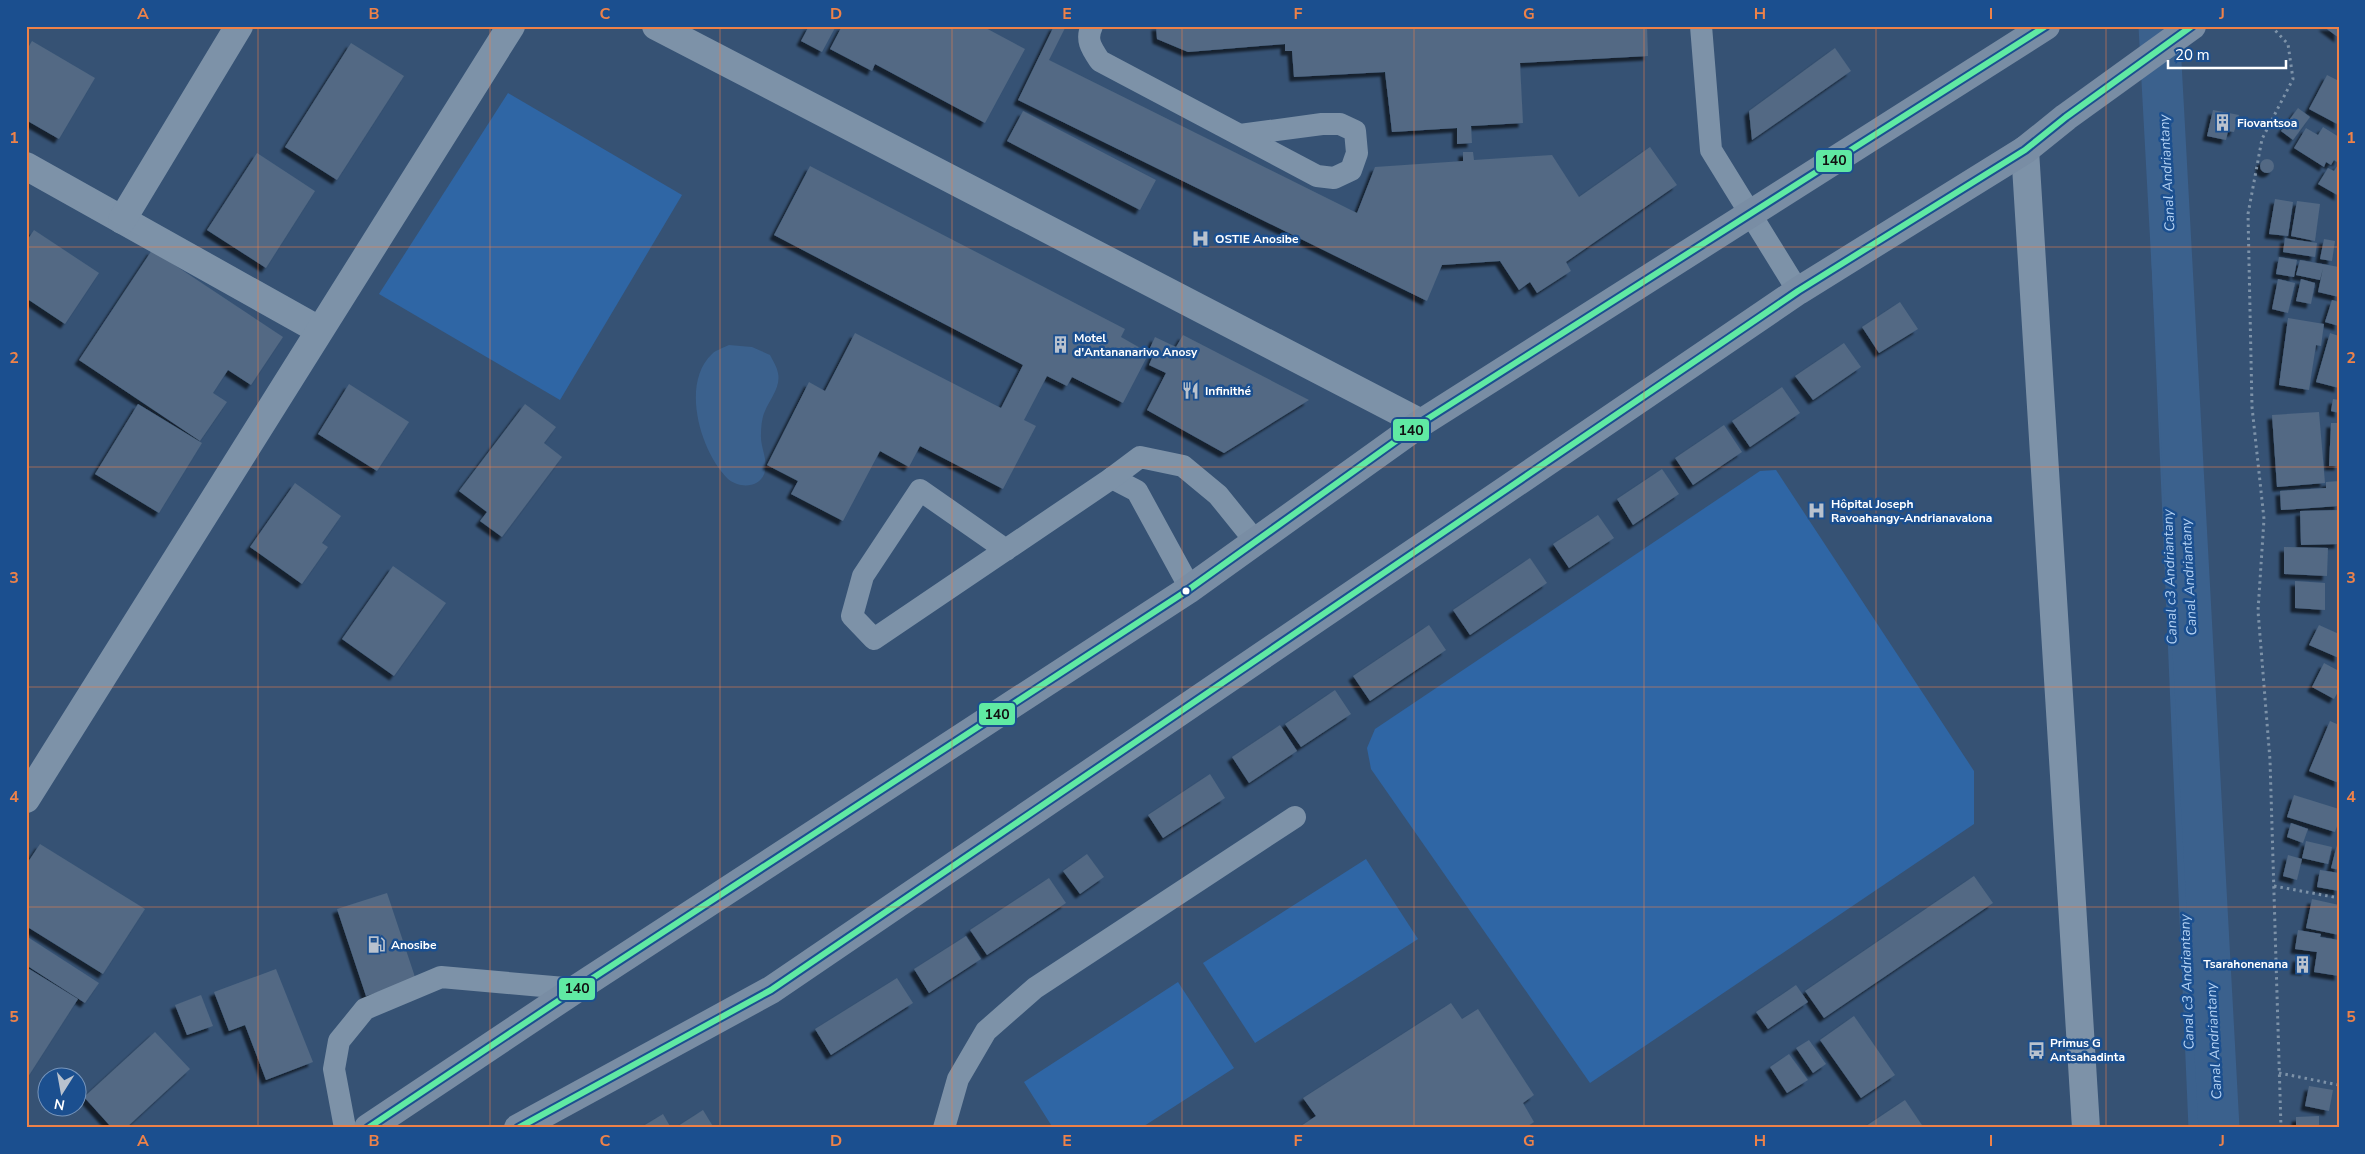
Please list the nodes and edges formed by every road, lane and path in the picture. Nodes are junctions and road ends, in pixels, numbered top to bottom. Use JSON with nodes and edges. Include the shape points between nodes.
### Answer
{"nodes":[{"id":1,"x":239,"y":26,"type":"edge"},
{"id":2,"x":511,"y":26,"type":"edge"},
{"id":3,"x":656,"y":26,"type":"edge"},
{"id":4,"x":1092,"y":26,"type":"edge"},
{"id":5,"x":1701,"y":26,"type":"edge"},
{"id":6,"x":2046,"y":26,"type":"edge"},
{"id":7,"x":2192,"y":26,"type":"edge"},
{"id":8,"x":2271,"y":26,"type":"edge"},
{"id":9,"x":1240,"y":135,"type":"dead end"},
{"id":10,"x":2025,"y":150,"type":"junction"},
{"id":11,"x":26,"y":166,"type":"edge"},
{"id":12,"x":1750,"y":213,"type":"junction"},
{"id":13,"x":122,"y":220,"type":"junction"},
{"id":14,"x":1798,"y":291,"type":"junction"},
{"id":15,"x":319,"y":330,"type":"junction"},
{"id":16,"x":1421,"y":424,"type":"junction"},
{"id":17,"x":1112,"y":478,"type":"junction"},
{"id":18,"x":1256,"y":542,"type":"junction"},
{"id":19,"x":1006,"y":550,"type":"junction"},
{"id":20,"x":1190,"y":588,"type":"junction"},
{"id":21,"x":26,"y":799,"type":"edge"},
{"id":22,"x":1295,"y":818,"type":"dead end"},
{"id":23,"x":2274,"y":886,"type":"junction"},
{"id":24,"x":2339,"y":898,"type":"edge"},
{"id":25,"x":576,"y":989,"type":"junction"},
{"id":26,"x":2280,"y":1073,"type":"junction"},
{"id":27,"x":2339,"y":1085,"type":"edge"},
{"id":28,"x":345,"y":1128,"type":"edge"},
{"id":29,"x":368,"y":1128,"type":"edge"},
{"id":30,"x":518,"y":1128,"type":"edge"},
{"id":31,"x":944,"y":1128,"type":"edge"},
{"id":32,"x":2086,"y":1128,"type":"edge"},
{"id":33,"x":2281,"y":1128,"type":"edge"}],
"edges":[{"from":1,"to":13,"type":"street"},
{"from":2,"to":15,"type":"street"},
{"from":3,"to":16,"type":"street"},
{"from":4,"to":9,"type":"lane","via":[[1090,46],[1100,61]]},
{"from":5,"to":12,"type":"lane","via":[[1711,150]]},
{"from":6,"to":12,"type":"main road"},
{"from":7,"to":10,"type":"main road"},
{"from":8,"to":23,"type":"path","via":[[2288,44],[2294,79],[2262,139],[2248,214],[2252,407],[2264,520],[2258,612],[2270,760]]},
{"from":10,"to":14,"type":"main road"},
{"from":10,"to":32,"type":"street"},
{"from":11,"to":13,"type":"street"},
{"from":12,"to":14,"type":"lane"},
{"from":12,"to":16,"type":"main road"},
{"from":13,"to":15,"type":"street"},
{"from":14,"to":30,"type":"main road","via":[[771,990]]},
{"from":15,"to":21,"type":"street"},
{"from":16,"to":18,"type":"main road"},
{"from":17,"to":18,"type":"lane","via":[[1140,457],[1183,466],[1218,495]]},
{"from":17,"to":19,"type":"lane"},
{"from":17,"to":20,"type":"lane","via":[[1137,491]]},
{"from":18,"to":20,"type":"main road"},
{"from":19,"to":19,"type":"lane","via":[[874,639],[852,616],[863,576],[920,490]]},
{"from":20,"to":25,"type":"main road"},
{"from":22,"to":31,"type":"lane","via":[[1036,988],[986,1031],[958,1078]]},
{"from":23,"to":24,"type":"path"},
{"from":23,"to":26,"type":"path"},
{"from":25,"to":28,"type":"lane","via":[[441,977],[365,1009],[339,1041],[334,1069]]},
{"from":25,"to":29,"type":"main road"},
{"from":26,"to":27,"type":"path"},
{"from":26,"to":33,"type":"path"}]}
